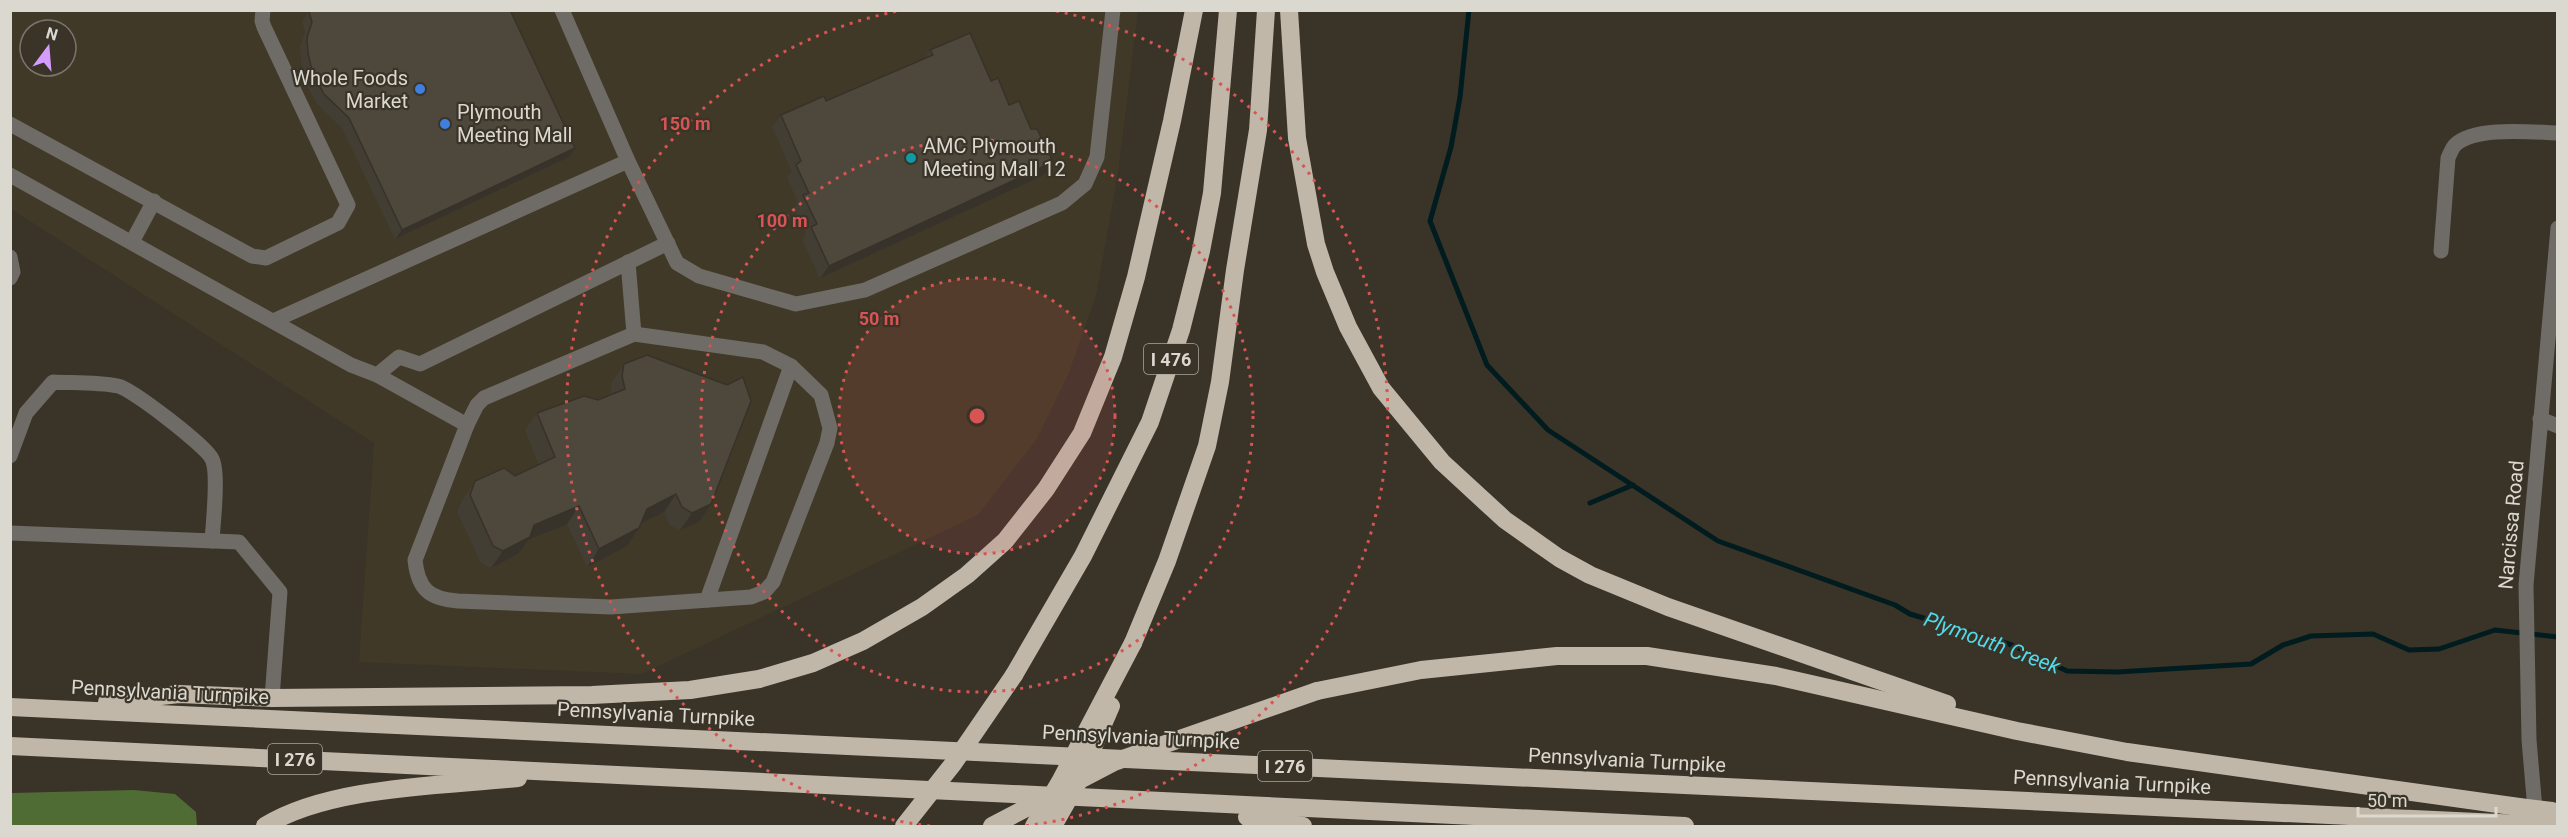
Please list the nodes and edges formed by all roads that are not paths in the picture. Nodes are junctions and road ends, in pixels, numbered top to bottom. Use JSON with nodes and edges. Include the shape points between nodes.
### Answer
{"nodes":[{"id":1,"x":263,"y":10,"type":"edge"},
{"id":2,"x":562,"y":10,"type":"edge"},
{"id":3,"x":1113,"y":10,"type":"edge"},
{"id":4,"x":1194,"y":10,"type":"edge"},
{"id":5,"x":1228,"y":10,"type":"edge"},
{"id":6,"x":1266,"y":10,"type":"edge"},
{"id":7,"x":1289,"y":10,"type":"edge"},
{"id":8,"x":10,"y":124,"type":"edge"},
{"id":9,"x":2558,"y":133,"type":"edge"},
{"id":10,"x":628,"y":161,"type":"junction"},
{"id":11,"x":10,"y":175,"type":"edge"},
{"id":12,"x":154,"y":201,"type":"junction"},
{"id":13,"x":2558,"y":228,"type":"edge"},
{"id":14,"x":132,"y":242,"type":"junction"},
{"id":15,"x":668,"y":243,"type":"junction"},
{"id":16,"x":2441,"y":251,"type":"dead end"},
{"id":17,"x":10,"y":257,"type":"edge"},
{"id":18,"x":628,"y":262,"type":"junction"},
{"id":19,"x":10,"y":278,"type":"edge"},
{"id":20,"x":273,"y":321,"type":"junction"},
{"id":21,"x":634,"y":334,"type":"junction"},
{"id":22,"x":790,"y":366,"type":"junction"},
{"id":23,"x":377,"y":375,"type":"junction"},
{"id":24,"x":2540,"y":419,"type":"junction"},
{"id":25,"x":467,"y":425,"type":"junction"},
{"id":26,"x":2558,"y":426,"type":"edge"},
{"id":27,"x":10,"y":456,"type":"edge"},
{"id":28,"x":10,"y":533,"type":"edge"},
{"id":29,"x":212,"y":542,"type":"junction"},
{"id":30,"x":707,"y":600,"type":"junction"},
{"id":31,"x":1133,"y":642,"type":"junction"},
{"id":32,"x":272,"y":698,"type":"junction"},
{"id":33,"x":10,"y":707,"type":"edge"},
{"id":34,"x":50,"y":709,"type":"junction"},
{"id":35,"x":2075,"y":742,"type":"junction"},
{"id":36,"x":10,"y":746,"type":"edge"},
{"id":37,"x":580,"y":772,"type":"junction"},
{"id":38,"x":1175,"y":804,"type":"junction"},
{"id":39,"x":2542,"y":819,"type":"edge"},
{"id":40,"x":265,"y":826,"type":"edge"},
{"id":41,"x":904,"y":826,"type":"edge"},
{"id":42,"x":992,"y":826,"type":"edge"},
{"id":43,"x":1034,"y":826,"type":"edge"},
{"id":44,"x":1053,"y":826,"type":"edge"},
{"id":45,"x":1303,"y":826,"type":"edge"},
{"id":46,"x":1685,"y":826,"type":"edge"}],
"edges":[{"from":1,"to":12,"type":"street","via":[[264,27],[348,205],[338,223],[266,258],[252,256]]},
{"from":2,"to":10,"type":"street"},
{"from":3,"to":15,"type":"street","via":[[1096,157],[1085,184],[1062,203],[865,290],[796,304],[699,276],[677,263]]},
{"from":4,"to":32,"type":"highway","via":[[1136,277],[1113,357],[1082,433],[1047,489],[1005,541],[967,575],[863,641],[813,663],[759,679],[690,690],[592,695]]},
{"from":5,"to":41,"type":"highway","number":"I 476","bridge":true,"via":[[1212,193],[1181,330],[1150,422],[1083,556],[1014,675],[953,764]]},
{"from":6,"to":31,"type":"highway","number":"I 476","via":[[1258,130],[1209,435],[1167,561]]},
{"from":7,"to":35,"type":"highway","via":[[1297,138],[1316,244],[1325,272],[1348,327],[1381,388],[1428,446],[1484,503],[1559,558],[1668,607],[1878,682]]},
{"from":8,"to":12,"type":"street"},
{"from":9,"to":16,"type":"street","via":[[2481,134],[2455,145],[2448,158]]},
{"from":10,"to":15,"type":"street"},
{"from":10,"to":20,"type":"street"},
{"from":11,"to":14,"type":"street"},
{"from":12,"to":14,"type":"street"},
{"from":13,"to":24,"type":"street","name":"Narcissa Road"},
{"from":14,"to":20,"type":"street"},
{"from":15,"to":18,"type":"street"},
{"from":17,"to":19,"type":"street"},
{"from":18,"to":21,"type":"street"},
{"from":18,"to":23,"type":"street","via":[[420,364],[399,357]]},
{"from":20,"to":23,"type":"street","via":[[351,365]]},
{"from":21,"to":22,"type":"street","via":[[763,352]]},
{"from":21,"to":25,"type":"street","via":[[484,398]]},
{"from":22,"to":30,"type":"street"},
{"from":22,"to":30,"type":"street","via":[[821,395],[830,428],[826,444],[773,582],[764,592],[751,597]]},
{"from":23,"to":25,"type":"street"},
{"from":24,"to":26,"type":"street"},
{"from":24,"to":39,"type":"street","name":"Narcissa Road","via":[[2525,620],[2529,740]]},
{"from":25,"to":30,"type":"street","via":[[415,560],[417,579],[428,592],[444,600],[611,607]]},
{"from":27,"to":29,"type":"street","via":[[26,413],[53,382],[120,386],[212,457]]},
{"from":28,"to":29,"type":"street"},
{"from":29,"to":32,"type":"street","via":[[239,542],[280,592]]},
{"from":31,"to":43,"type":"highway","number":"I 476","bridge":true},
{"from":31,"to":44,"type":"highway","bridge":true,"via":[[1104,725]]},
{"from":32,"to":34,"type":"highway","via":[[178,694]]},
{"from":33,"to":34,"type":"highway","name":"Pennsylvania Turnpike","number":"I 276"},
{"from":34,"to":39,"type":"highway","name":"Pennsylvania Turnpike","number":"I 276"},
{"from":35,"to":39,"type":"highway"},
{"from":35,"to":42,"type":"highway","bridge":true,"via":[[1776,676],[1647,656],[1557,656],[1431,669],[1317,691],[1114,762]]},
{"from":36,"to":37,"type":"highway","number":"I 276"},
{"from":37,"to":38,"type":"highway","number":"I 276"},
{"from":37,"to":40,"type":"highway","via":[[333,799]]},
{"from":38,"to":45,"type":"highway"},
{"from":38,"to":46,"type":"highway","number":"I 276"}]}
